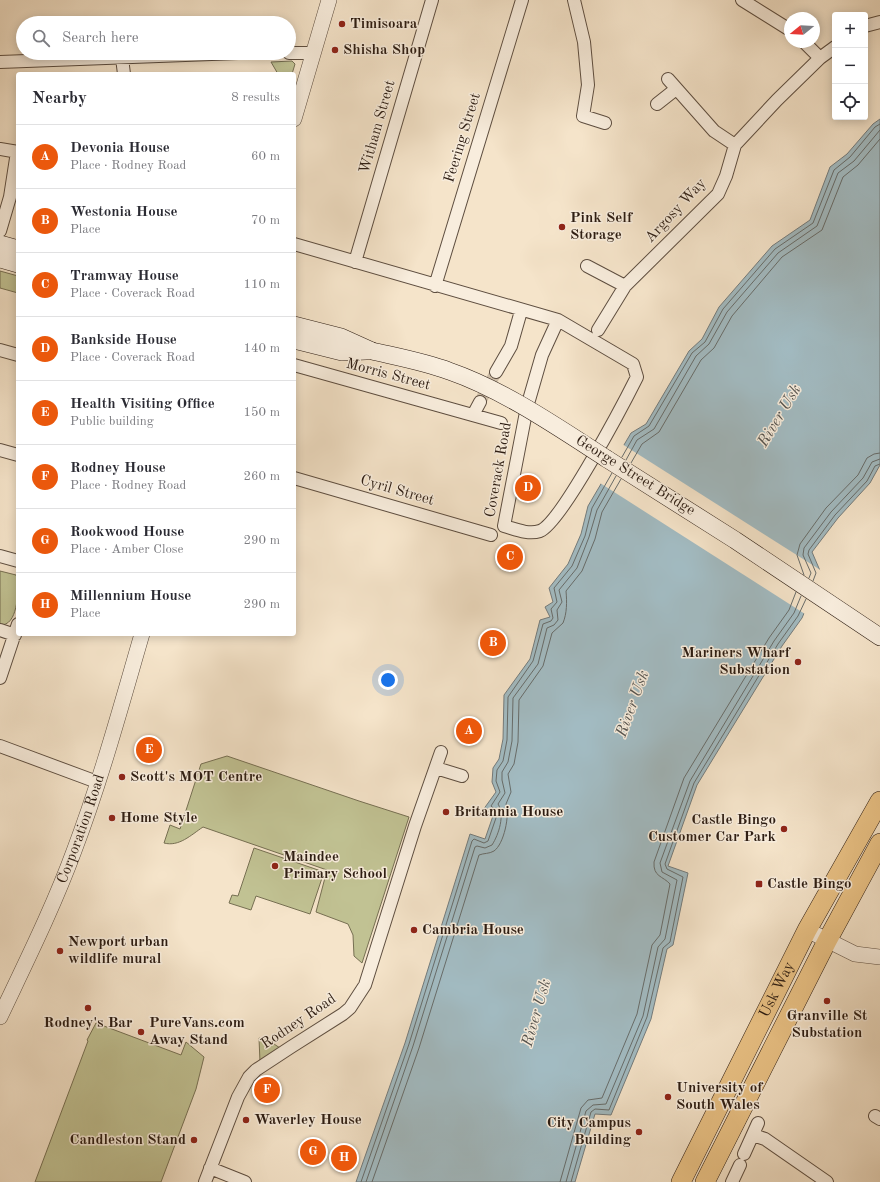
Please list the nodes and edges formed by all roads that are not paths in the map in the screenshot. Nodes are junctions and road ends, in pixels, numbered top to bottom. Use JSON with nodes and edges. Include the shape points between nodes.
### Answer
{"nodes":[{"id":1,"x":329,"y":0,"type":"edge"},
{"id":2,"x":432,"y":0,"type":"edge"},
{"id":3,"x":522,"y":0,"type":"edge"},
{"id":4,"x":574,"y":0,"type":"edge"},
{"id":5,"x":742,"y":0,"type":"edge"},
{"id":6,"x":880,"y":22,"type":"edge"},
{"id":7,"x":868,"y":25,"type":"edge"},
{"id":8,"x":784,"y":26,"type":"edge"},
{"id":9,"x":810,"y":48,"type":"edge"},
{"id":10,"x":834,"y":48,"type":"edge"},
{"id":11,"x":296,"y":52,"type":"edge"},
{"id":12,"x":313,"y":53,"type":"junction"},
{"id":13,"x":820,"y":58,"type":"junction"},
{"id":14,"x":61,"y":60,"type":"edge"},
{"id":15,"x":122,"y":60,"type":"edge"},
{"id":16,"x":0,"y":62,"type":"edge"},
{"id":17,"x":124,"y":72,"type":"edge"},
{"id":18,"x":668,"y":79,"type":"dead end"},
{"id":19,"x":676,"y":88,"type":"junction"},
{"id":20,"x":657,"y":104,"type":"dead end"},
{"id":21,"x":296,"y":112,"type":"edge"},
{"id":22,"x":605,"y":123,"type":"dead end"},
{"id":23,"x":736,"y":145,"type":"junction"},
{"id":24,"x":0,"y":149,"type":"edge"},
{"id":25,"x":16,"y":152,"type":"edge"},
{"id":26,"x":16,"y":163,"type":"edge"},
{"id":27,"x":0,"y":231,"type":"edge"},
{"id":28,"x":0,"y":244,"type":"edge"},
{"id":29,"x":296,"y":245,"type":"edge"},
{"id":30,"x":16,"y":248,"type":"edge"},
{"id":31,"x":0,"y":259,"type":"edge"},
{"id":32,"x":355,"y":262,"type":"junction"},
{"id":33,"x":16,"y":263,"type":"edge"},
{"id":34,"x":587,"y":266,"type":"dead end"},
{"id":35,"x":435,"y":286,"type":"junction"},
{"id":36,"x":625,"y":286,"type":"junction"},
{"id":37,"x":521,"y":311,"type":"junction"},
{"id":38,"x":558,"y":320,"type":"junction"},
{"id":39,"x":296,"y":328,"type":"edge"},
{"id":40,"x":598,"y":330,"type":"dead end"},
{"id":41,"x":304,"y":338,"type":"edge"},
{"id":42,"x":0,"y":350,"type":"edge"},
{"id":43,"x":16,"y":354,"type":"edge"},
{"id":44,"x":296,"y":366,"type":"edge"},
{"id":45,"x":496,"y":372,"type":"tunnel mouth"},
{"id":46,"x":480,"y":402,"type":"tunnel mouth"},
{"id":47,"x":473,"y":415,"type":"junction"},
{"id":48,"x":501,"y":423,"type":"dead end"},
{"id":49,"x":0,"y":450,"type":"edge"},
{"id":50,"x":16,"y":454,"type":"edge"},
{"id":51,"x":296,"y":479,"type":"edge"},
{"id":52,"x":491,"y":535,"type":"dead end"},
{"id":53,"x":0,"y":556,"type":"edge"},
{"id":54,"x":16,"y":560,"type":"edge"},
{"id":55,"x":16,"y":629,"type":"edge"},
{"id":56,"x":0,"y":630,"type":"edge"},
{"id":57,"x":139,"y":636,"type":"edge"},
{"id":58,"x":880,"y":637,"type":"edge"},
{"id":59,"x":0,"y":678,"type":"edge"},
{"id":60,"x":0,"y":746,"type":"edge"},
{"id":61,"x":441,"y":752,"type":"dead end"},
{"id":62,"x":436,"y":768,"type":"junction"},
{"id":63,"x":462,"y":776,"type":"dead end"},
{"id":64,"x":97,"y":782,"type":"junction"},
{"id":65,"x":880,"y":801,"type":"edge"},
{"id":66,"x":880,"y":843,"type":"edge"},
{"id":67,"x":807,"y":930,"type":"junction"},
{"id":68,"x":827,"y":941,"type":"junction"},
{"id":69,"x":880,"y":957,"type":"edge"},
{"id":70,"x":0,"y":1017,"type":"edge"},
{"id":71,"x":758,"y":1123,"type":"dead end"},
{"id":72,"x":753,"y":1135,"type":"junction"},
{"id":73,"x":210,"y":1168,"type":"junction"},
{"id":74,"x":736,"y":1180,"type":"edge"},
{"id":75,"x":205,"y":1182,"type":"edge"},
{"id":76,"x":245,"y":1182,"type":"edge"},
{"id":77,"x":680,"y":1182,"type":"edge"},
{"id":78,"x":705,"y":1182,"type":"edge"},
{"id":79,"x":827,"y":1182,"type":"edge"}],
"edges":[{"from":1,"to":12,"type":"street"},
{"from":2,"to":32,"type":"street","name":"Witham Street"},
{"from":3,"to":35,"type":"street","name":"Feering Street"},
{"from":4,"to":22,"type":"street","via":[[584,42],[588,84],[583,116]]},
{"from":5,"to":8,"type":"street"},
{"from":6,"to":7,"type":"street"},
{"from":9,"to":13,"type":"street"},
{"from":10,"to":13,"type":"street","name":"Argosy Way"},
{"from":11,"to":12,"type":"street"},
{"from":12,"to":21,"type":"street"},
{"from":13,"to":23,"type":"street","name":"Argosy Way","via":[[766,111]]},
{"from":14,"to":16,"type":"street"},
{"from":15,"to":17,"type":"street"},
{"from":18,"to":19,"type":"street"},
{"from":19,"to":20,"type":"street"},
{"from":19,"to":23,"type":"street","via":[[714,131]]},
{"from":23,"to":36,"type":"street","name":"Argosy Way","via":[[718,194]]},
{"from":24,"to":25,"type":"street"},
{"from":26,"to":27,"type":"street"},
{"from":28,"to":30,"type":"main road"},
{"from":29,"to":32,"type":"street","name":"Coverack Road"},
{"from":31,"to":33,"type":"main road"},
{"from":32,"to":35,"type":"street","name":"Coverack Road"},
{"from":34,"to":36,"type":"street"},
{"from":35,"to":37,"type":"street","name":"Coverack Road"},
{"from":36,"to":40,"type":"street","name":"Argosy Way"},
{"from":37,"to":38,"type":"street","name":"Coverack Road"},
{"from":37,"to":45,"type":"street","via":[[511,346]]},
{"from":38,"to":38,"type":"street","name":"Coverack Road","via":[[630,361],[635,367],[637,377],[603,440],[551,523],[541,531],[530,533],[504,526],[527,407],[542,355]]},
{"from":39,"to":41,"type":"main road","name":"George Street Bridge"},
{"from":41,"to":58,"type":"main road","name":"George Street Bridge","bridge":true,"via":[[342,352],[372,351],[449,371],[473,381],[524,408],[735,540]]},
{"from":42,"to":43,"type":"street"},
{"from":44,"to":47,"type":"street","name":"Morris Street"},
{"from":46,"to":47,"type":"street"},
{"from":47,"to":48,"type":"street","name":"Morris Street"},
{"from":49,"to":50,"type":"street"},
{"from":51,"to":52,"type":"street","name":"Cyril Street"},
{"from":53,"to":54,"type":"street"},
{"from":55,"to":56,"type":"street"},
{"from":55,"to":59,"type":"street"},
{"from":57,"to":64,"type":"street","name":"Corporation Road"},
{"from":60,"to":64,"type":"street"},
{"from":61,"to":62,"type":"street","name":"Rodney Road"},
{"from":62,"to":63,"type":"street"},
{"from":62,"to":73,"type":"street","name":"Rodney Road","via":[[365,985],[343,1014],[285,1050],[249,1077],[238,1096]]},
{"from":64,"to":70,"type":"street","name":"Corporation Road","via":[[62,881]]},
{"from":65,"to":67,"type":"main road","name":"Usk Way"},
{"from":66,"to":68,"type":"main road","name":"Usk Way"},
{"from":67,"to":68,"type":"street"},
{"from":67,"to":77,"type":"main road","name":"Usk Way"},
{"from":68,"to":69,"type":"street","via":[[854,954]]},
{"from":68,"to":78,"type":"main road","name":"Usk Way"},
{"from":71,"to":72,"type":"street"},
{"from":72,"to":74,"type":"street"},
{"from":72,"to":79,"type":"street","via":[[765,1139]]},
{"from":73,"to":75,"type":"street","name":"Rodney Road"},
{"from":73,"to":76,"type":"street"}]}
